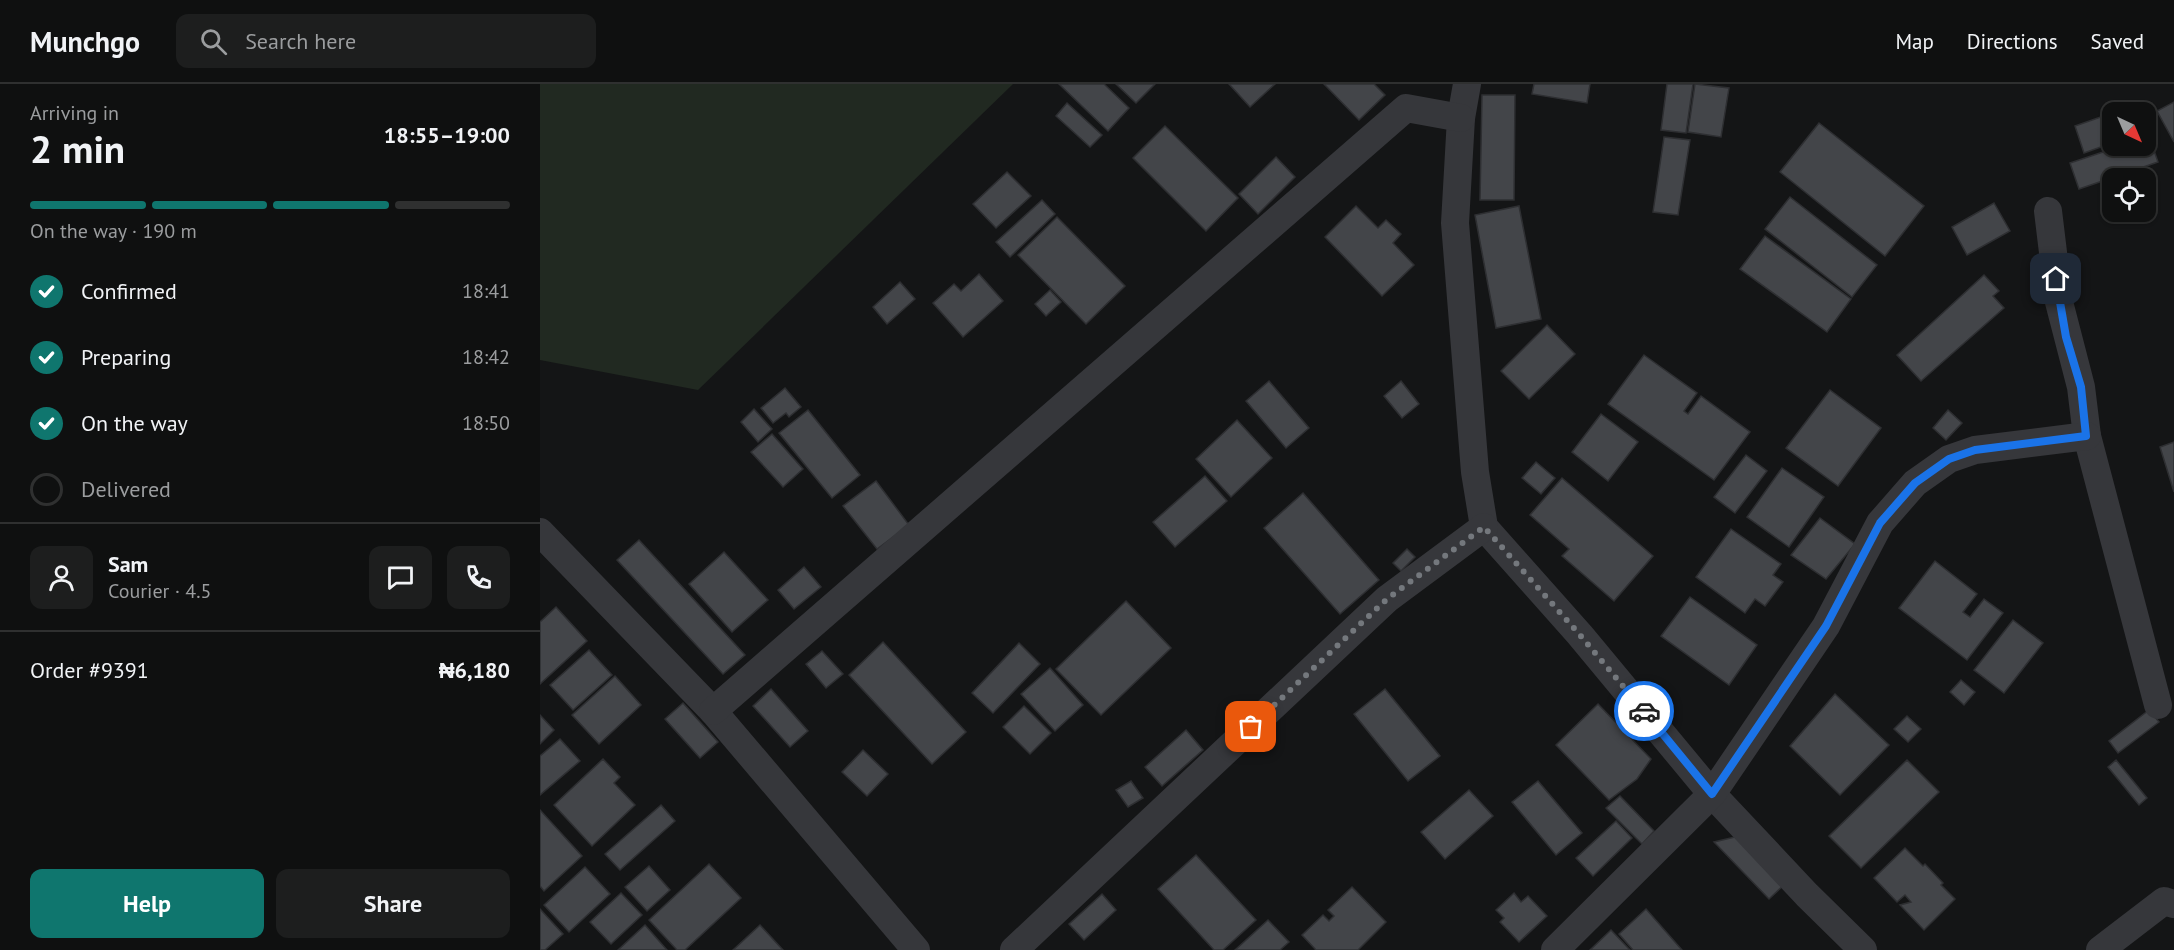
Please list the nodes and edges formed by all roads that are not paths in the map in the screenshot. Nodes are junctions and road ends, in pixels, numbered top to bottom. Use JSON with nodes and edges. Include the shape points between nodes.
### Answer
{"nodes":[{"id":1,"x":1467,"y":84,"type":"edge"},
{"id":2,"x":1461,"y":118,"type":"junction"},
{"id":3,"x":2048,"y":211,"type":"dead end"},
{"id":4,"x":2086,"y":436,"type":"junction"},
{"id":5,"x":1484,"y":527,"type":"junction"},
{"id":6,"x":540,"y":532,"type":"edge"},
{"id":7,"x":2158,"y":705,"type":"dead end"},
{"id":8,"x":713,"y":711,"type":"junction"},
{"id":9,"x":1712,"y":794,"type":"junction"},
{"id":10,"x":2174,"y":904,"type":"edge"},
{"id":11,"x":916,"y":950,"type":"edge"},
{"id":12,"x":1014,"y":950,"type":"edge"},
{"id":13,"x":1555,"y":950,"type":"edge"},
{"id":14,"x":1863,"y":950,"type":"edge"},
{"id":15,"x":2100,"y":950,"type":"edge"}],
"edges":[{"from":1,"to":2,"type":"street"},
{"from":2,"to":5,"type":"street","via":[[1455,223],[1475,472]]},
{"from":2,"to":8,"type":"street","via":[[1406,108]]},
{"from":3,"to":4,"type":"street","via":[[2059,302],[2081,387]]},
{"from":4,"to":7,"type":"street"},
{"from":4,"to":9,"type":"street","via":[[1975,450],[1949,459],[1915,483],[1880,523],[1826,626]]},
{"from":5,"to":9,"type":"street"},
{"from":5,"to":12,"type":"street","via":[[1387,599]]},
{"from":6,"to":8,"type":"street"},
{"from":8,"to":11,"type":"street"},
{"from":9,"to":13,"type":"street"},
{"from":9,"to":14,"type":"street"},
{"from":10,"to":15,"type":"street","via":[[2164,901]]}]}
